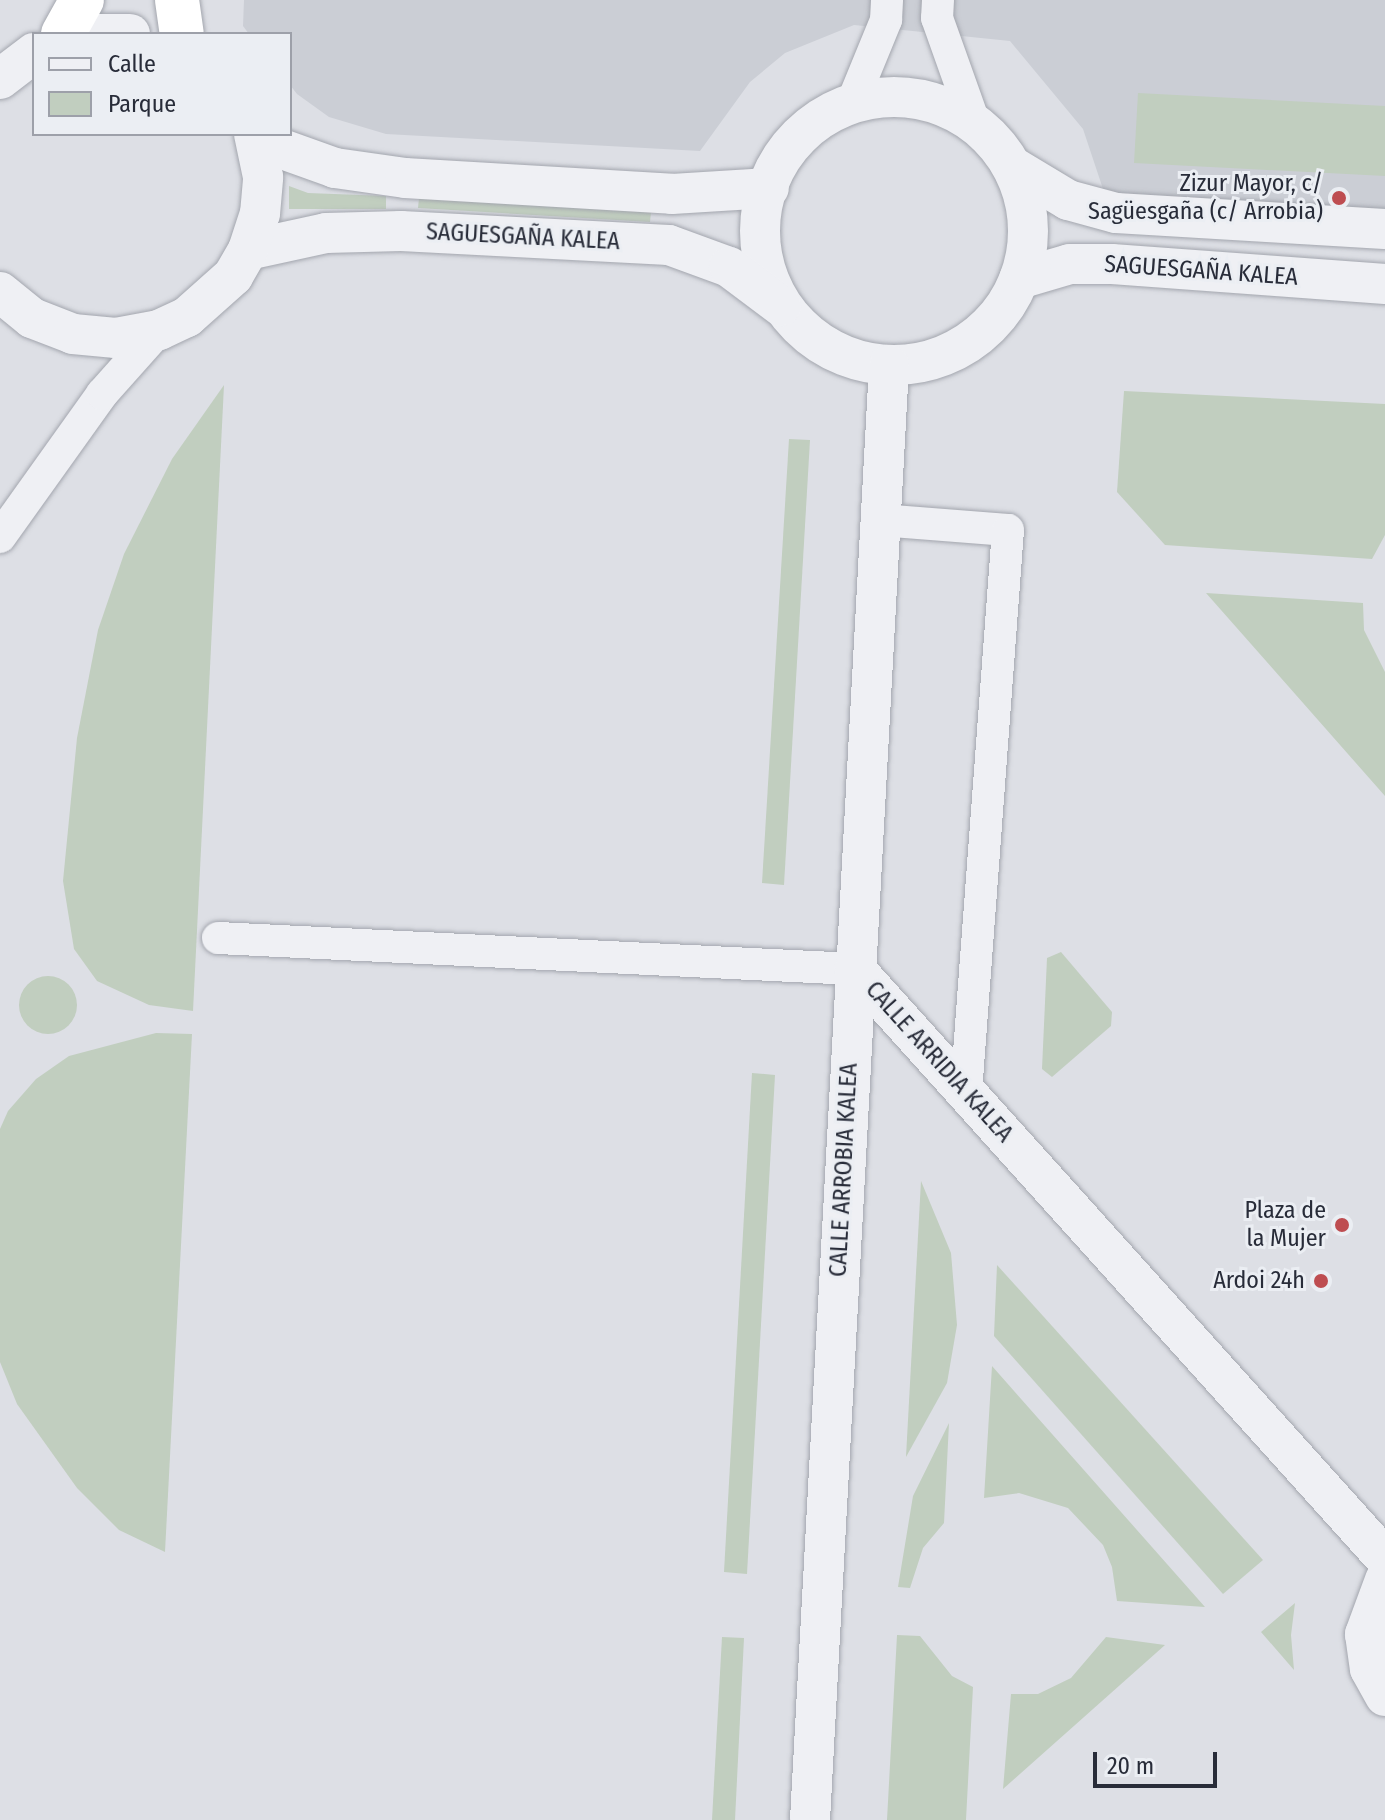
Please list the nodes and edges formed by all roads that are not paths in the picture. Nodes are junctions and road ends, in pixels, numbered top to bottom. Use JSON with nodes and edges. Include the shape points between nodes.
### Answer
{"nodes":[{"id":1,"x":82,"y":0,"type":"edge"},
{"id":2,"x":177,"y":0,"type":"edge"},
{"id":3,"x":887,"y":0,"type":"edge"},
{"id":4,"x":938,"y":0,"type":"edge"},
{"id":5,"x":64,"y":32,"type":"edge"},
{"id":6,"x":182,"y":32,"type":"edge"},
{"id":7,"x":32,"y":55,"type":"edge"},
{"id":8,"x":0,"y":79,"type":"edge"},
{"id":9,"x":852,"y":103,"type":"junction"},
{"id":10,"x":974,"y":122,"type":"junction"},
{"id":11,"x":255,"y":137,"type":"edge"},
{"id":12,"x":1013,"y":167,"type":"junction"},
{"id":13,"x":769,"y":188,"type":"junction"},
{"id":14,"x":1385,"y":229,"type":"edge"},
{"id":15,"x":248,"y":250,"type":"junction"},
{"id":16,"x":1019,"y":279,"type":"junction"},
{"id":17,"x":1385,"y":284,"type":"edge"},
{"id":18,"x":0,"y":292,"type":"edge"},
{"id":19,"x":782,"y":306,"type":"junction"},
{"id":20,"x":159,"y":330,"type":"junction"},
{"id":21,"x":889,"y":365,"type":"junction"},
{"id":22,"x":880,"y":520,"type":"junction"},
{"id":23,"x":0,"y":537,"type":"edge"},
{"id":24,"x":218,"y":938,"type":"dead end"},
{"id":25,"x":855,"y":969,"type":"junction"},
{"id":26,"x":966,"y":1092,"type":"junction"},
{"id":27,"x":1385,"y":1558,"type":"edge"},
{"id":28,"x":1385,"y":1580,"type":"edge"},
{"id":29,"x":1385,"y":1696,"type":"edge"},
{"id":30,"x":810,"y":1820,"type":"edge"}],
"edges":[{"from":1,"to":5,"type":"highway"},
{"from":2,"to":6,"type":"highway"},
{"from":3,"to":9,"type":"street","via":[[886,20]]},
{"from":4,"to":10,"type":"street","via":[[937,18]]},
{"from":7,"to":8,"type":"street"},
{"from":9,"to":10,"type":"street","via":[[903,96],[932,101]]},
{"from":9,"to":13,"type":"street","via":[[827,114],[793,142]]},
{"from":10,"to":12,"type":"street"},
{"from":11,"to":13,"type":"street","via":[[335,168],[405,178],[672,194]]},
{"from":11,"to":15,"type":"street","via":[[263,177],[260,214]]},
{"from":12,"to":14,"type":"street","via":[[1068,200],[1116,213]]},
{"from":12,"to":16,"type":"street","via":[[1028,214],[1028,245]]},
{"from":13,"to":19,"type":"street","via":[[761,211],[761,246]]},
{"from":15,"to":19,"type":"street","name":"SAGUESGAÑA KALEA","via":[[326,233],[401,231],[669,245],[729,267]]},
{"from":15,"to":20,"type":"street","via":[[212,299]]},
{"from":16,"to":17,"type":"street","name":"SAGUESGAÑA KALEA","via":[[1070,264],[1112,264]]},
{"from":16,"to":21,"type":"street","via":[[1001,312],[967,344],[924,362]]},
{"from":18,"to":20,"type":"street","via":[[32,318],[73,334],[116,338]]},
{"from":19,"to":21,"type":"street","via":[[815,340],[844,355]]},
{"from":20,"to":23,"type":"street","via":[[102,394]]},
{"from":21,"to":22,"type":"street","name":"CALLE ARROBIA KALEA"},
{"from":22,"to":25,"type":"street","name":"CALLE ARROBIA KALEA"},
{"from":22,"to":26,"type":"street","via":[[1008,530]]},
{"from":24,"to":25,"type":"street","name":"CALLE ARRIDIA KALEA"},
{"from":25,"to":26,"type":"street","name":"CALLE ARRIDIA KALEA"},
{"from":25,"to":30,"type":"street","name":"CALLE ARROBIA KALEA"},
{"from":26,"to":27,"type":"street","name":"CALLE ARRIDIA KALEA"},
{"from":28,"to":29,"type":"street","via":[[1365,1634],[1370,1669]]}]}
